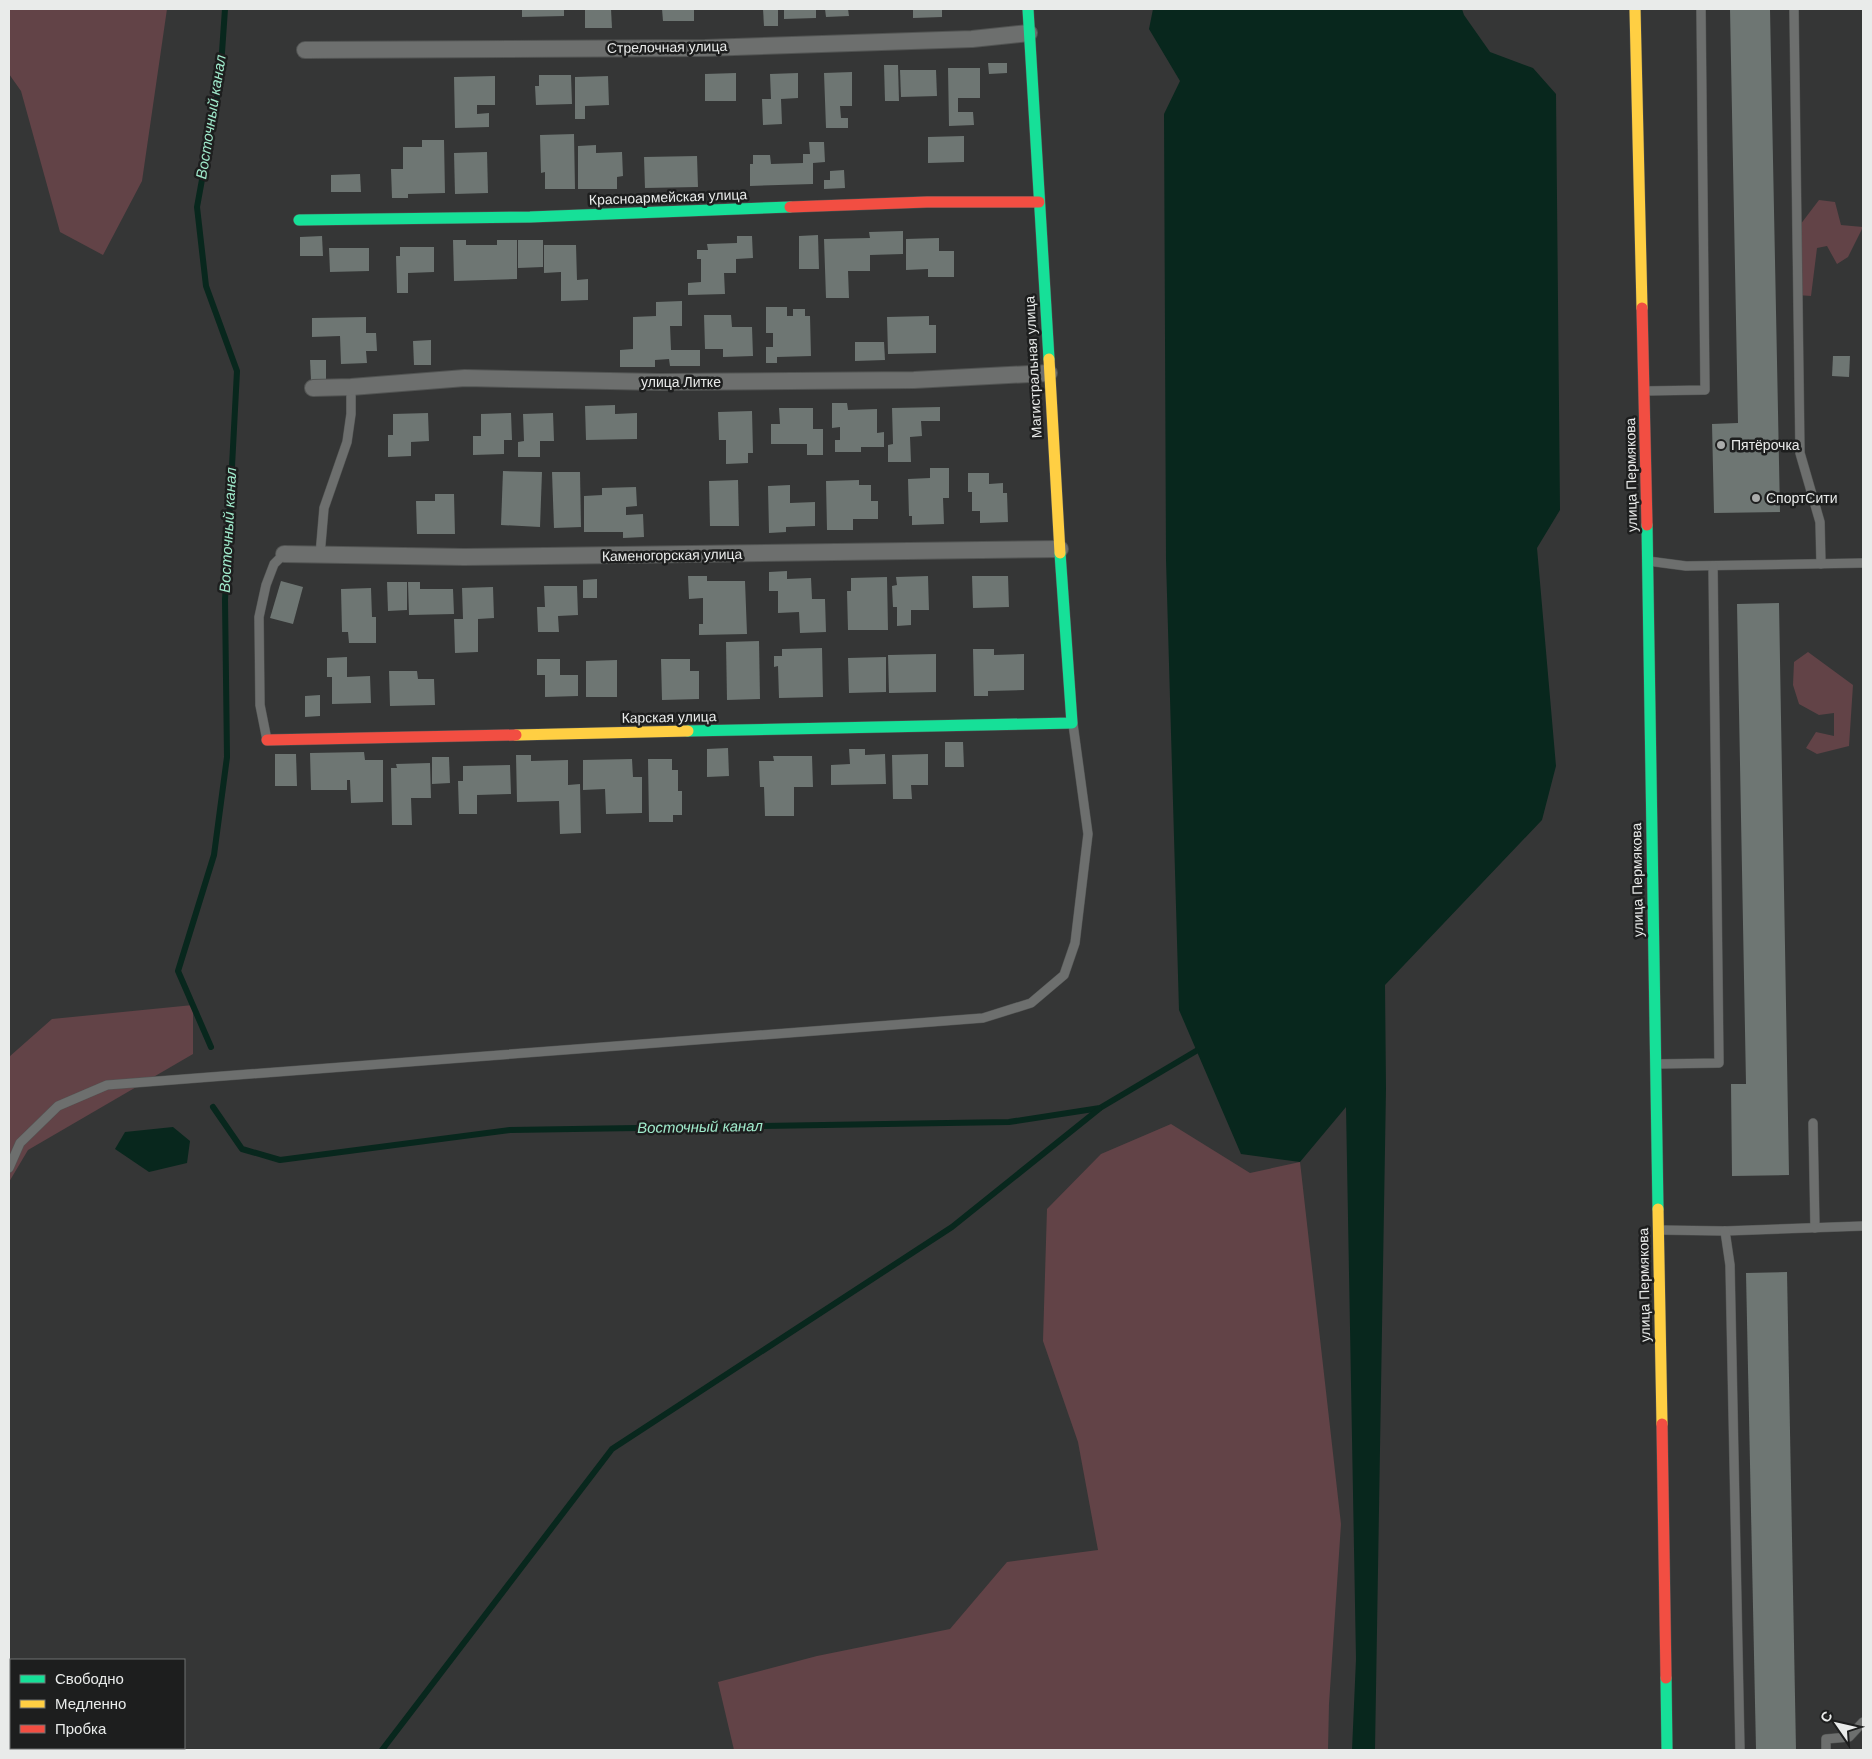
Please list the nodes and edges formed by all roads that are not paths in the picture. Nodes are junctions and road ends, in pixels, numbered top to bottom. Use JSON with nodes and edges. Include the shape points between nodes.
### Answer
{"nodes":[{"id":1,"x":1028,"y":9,"type":"edge"},
{"id":2,"x":1635,"y":9,"type":"edge"},
{"id":3,"x":1700,"y":9,"type":"edge"},
{"id":4,"x":1794,"y":9,"type":"edge"},
{"id":5,"x":1029,"y":33,"type":"junction"},
{"id":6,"x":305,"y":50,"type":"dead end"},
{"id":7,"x":1039,"y":202,"type":"junction"},
{"id":8,"x":299,"y":220,"type":"dead end"},
{"id":9,"x":1049,"y":373,"type":"junction"},
{"id":10,"x":351,"y":387,"type":"junction"},
{"id":11,"x":313,"y":388,"type":"dead end"},
{"id":12,"x":1644,"y":391,"type":"junction"},
{"id":13,"x":1060,"y":549,"type":"junction"},
{"id":14,"x":284,"y":554,"type":"joint"},
{"id":15,"x":320,"y":555,"type":"junction"},
{"id":16,"x":1648,"y":561,"type":"junction"},
{"id":17,"x":1863,"y":563,"type":"edge"},
{"id":18,"x":1821,"y":564,"type":"junction"},
{"id":19,"x":1713,"y":566,"type":"junction"},
{"id":20,"x":1072,"y":723,"type":"junction"},
{"id":21,"x":267,"y":740,"type":"joint"},
{"id":22,"x":1655,"y":1064,"type":"junction"},
{"id":23,"x":1813,"y":1123,"type":"dead end"},
{"id":24,"x":9,"y":1168,"type":"edge"},
{"id":25,"x":1863,"y":1226,"type":"edge"},
{"id":26,"x":1815,"y":1228,"type":"junction"},
{"id":27,"x":1658,"y":1230,"type":"junction"},
{"id":28,"x":1725,"y":1231,"type":"junction"},
{"id":29,"x":1863,"y":1722,"type":"edge"},
{"id":30,"x":1666,"y":1750,"type":"edge"},
{"id":31,"x":1740,"y":1750,"type":"edge"},
{"id":32,"x":1826,"y":1750,"type":"edge"}],
"edges":[{"from":1,"to":5,"type":"street","name":"Магистральная улица"},
{"from":2,"to":12,"type":"street","name":"улица Пермякова"},
{"from":3,"to":12,"type":"lane","via":[[1705,390]]},
{"from":4,"to":18,"type":"lane","via":[[1800,453],[1820,522]]},
{"from":5,"to":6,"type":"street","name":"Стрелочная улица","via":[[972,39],[705,48]]},
{"from":5,"to":7,"type":"street","name":"Магистральная улица"},
{"from":7,"to":8,"type":"street","name":"Красноармейская улица","via":[[927,202],[530,217]]},
{"from":7,"to":9,"type":"street","name":"Магистральная улица"},
{"from":9,"to":10,"type":"street","name":"улица Литке","via":[[894,380],[660,382],[465,378]]},
{"from":9,"to":13,"type":"street","name":"Магистральная улица"},
{"from":10,"to":11,"type":"street","name":"улица Литке"},
{"from":10,"to":15,"type":"lane","via":[[348,442],[324,508]]},
{"from":12,"to":16,"type":"street","name":"улица Пермякова"},
{"from":13,"to":15,"type":"street","name":"Каменогорская улица","via":[[464,558]]},
{"from":13,"to":20,"type":"street","name":"Магистральная улица"},
{"from":14,"to":15,"type":"street","name":"Каменогорская улица"},
{"from":14,"to":21,"type":"lane","via":[[274,564],[259,616],[260,705]]},
{"from":16,"to":19,"type":"lane"},
{"from":16,"to":22,"type":"street","name":"улица Пермякова"},
{"from":17,"to":18,"type":"lane"},
{"from":18,"to":19,"type":"lane"},
{"from":19,"to":22,"type":"lane","via":[[1719,1063]]},
{"from":20,"to":21,"type":"street","name":"Карская улица"},
{"from":20,"to":24,"type":"lane","via":[[1088,834],[1075,943],[1064,974],[1030,1003],[983,1018],[108,1085],[58,1106],[20,1143]]},
{"from":22,"to":27,"type":"street","name":"улица Пермякова"},
{"from":23,"to":26,"type":"lane"},
{"from":25,"to":26,"type":"lane"},
{"from":26,"to":28,"type":"lane"},
{"from":27,"to":28,"type":"lane"},
{"from":27,"to":30,"type":"street","name":"улица Пермякова"},
{"from":28,"to":31,"type":"lane","via":[[1730,1265]]},
{"from":29,"to":32,"type":"lane","via":[[1849,1736],[1826,1739]]}]}
